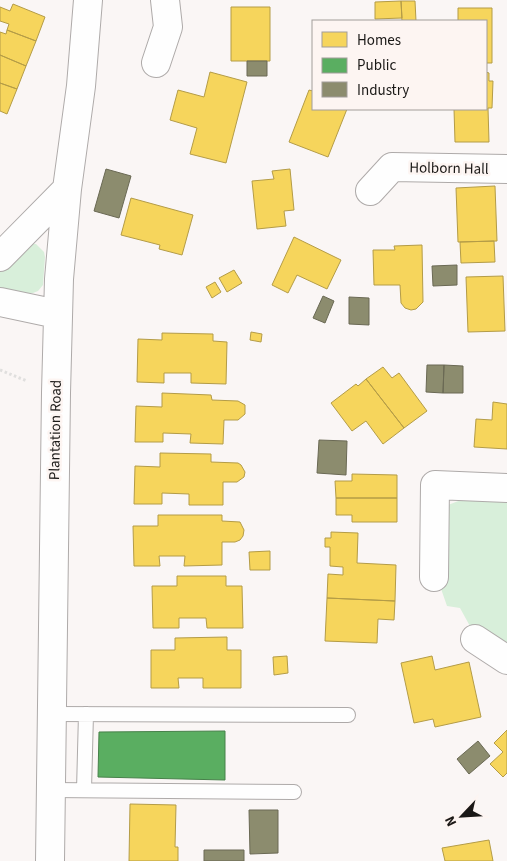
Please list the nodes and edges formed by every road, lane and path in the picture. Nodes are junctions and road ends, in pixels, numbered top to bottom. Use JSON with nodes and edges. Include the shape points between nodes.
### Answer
{"nodes":[{"id":1,"x":88,"y":0,"type":"edge"},
{"id":2,"x":165,"y":0,"type":"edge"},
{"id":3,"x":156,"y":63,"type":"dead end"},
{"id":4,"x":507,"y":168,"type":"edge"},
{"id":5,"x":67,"y":189,"type":"junction"},
{"id":6,"x":370,"y":191,"type":"dead end"},
{"id":7,"x":0,"y":257,"type":"edge"},
{"id":8,"x":0,"y":302,"type":"edge"},
{"id":9,"x":57,"y":314,"type":"junction"},
{"id":10,"x":507,"y":488,"type":"edge"},
{"id":11,"x":434,"y":577,"type":"dead end"},
{"id":12,"x":475,"y":639,"type":"dead end"},
{"id":13,"x":507,"y":660,"type":"edge"},
{"id":14,"x":52,"y":714,"type":"junction"},
{"id":15,"x":86,"y":714,"type":"junction"},
{"id":16,"x":348,"y":715,"type":"dead end"},
{"id":17,"x":51,"y":790,"type":"junction"},
{"id":18,"x":84,"y":790,"type":"junction"},
{"id":19,"x":294,"y":792,"type":"dead end"},
{"id":20,"x":50,"y":861,"type":"edge"}],
"edges":[{"from":1,"to":5,"type":"street","name":"Plantation Road","via":[[81,86]]},
{"from":2,"to":3,"type":"street","via":[[168,27]]},
{"from":4,"to":6,"type":"street","name":"Holborn Hall","via":[[389,157]]},
{"from":5,"to":7,"type":"street"},
{"from":5,"to":9,"type":"street","name":"Plantation Road"},
{"from":8,"to":9,"type":"street"},
{"from":9,"to":14,"type":"street","name":"Plantation Road"},
{"from":10,"to":11,"type":"street","via":[[435,485]]},
{"from":12,"to":13,"type":"street"},
{"from":14,"to":15,"type":"lane"},
{"from":14,"to":17,"type":"street","name":"Plantation Road"},
{"from":15,"to":16,"type":"lane"},
{"from":15,"to":18,"type":"lane"},
{"from":17,"to":18,"type":"lane"},
{"from":17,"to":20,"type":"street","name":"Plantation Road"},
{"from":18,"to":19,"type":"lane"}]}
